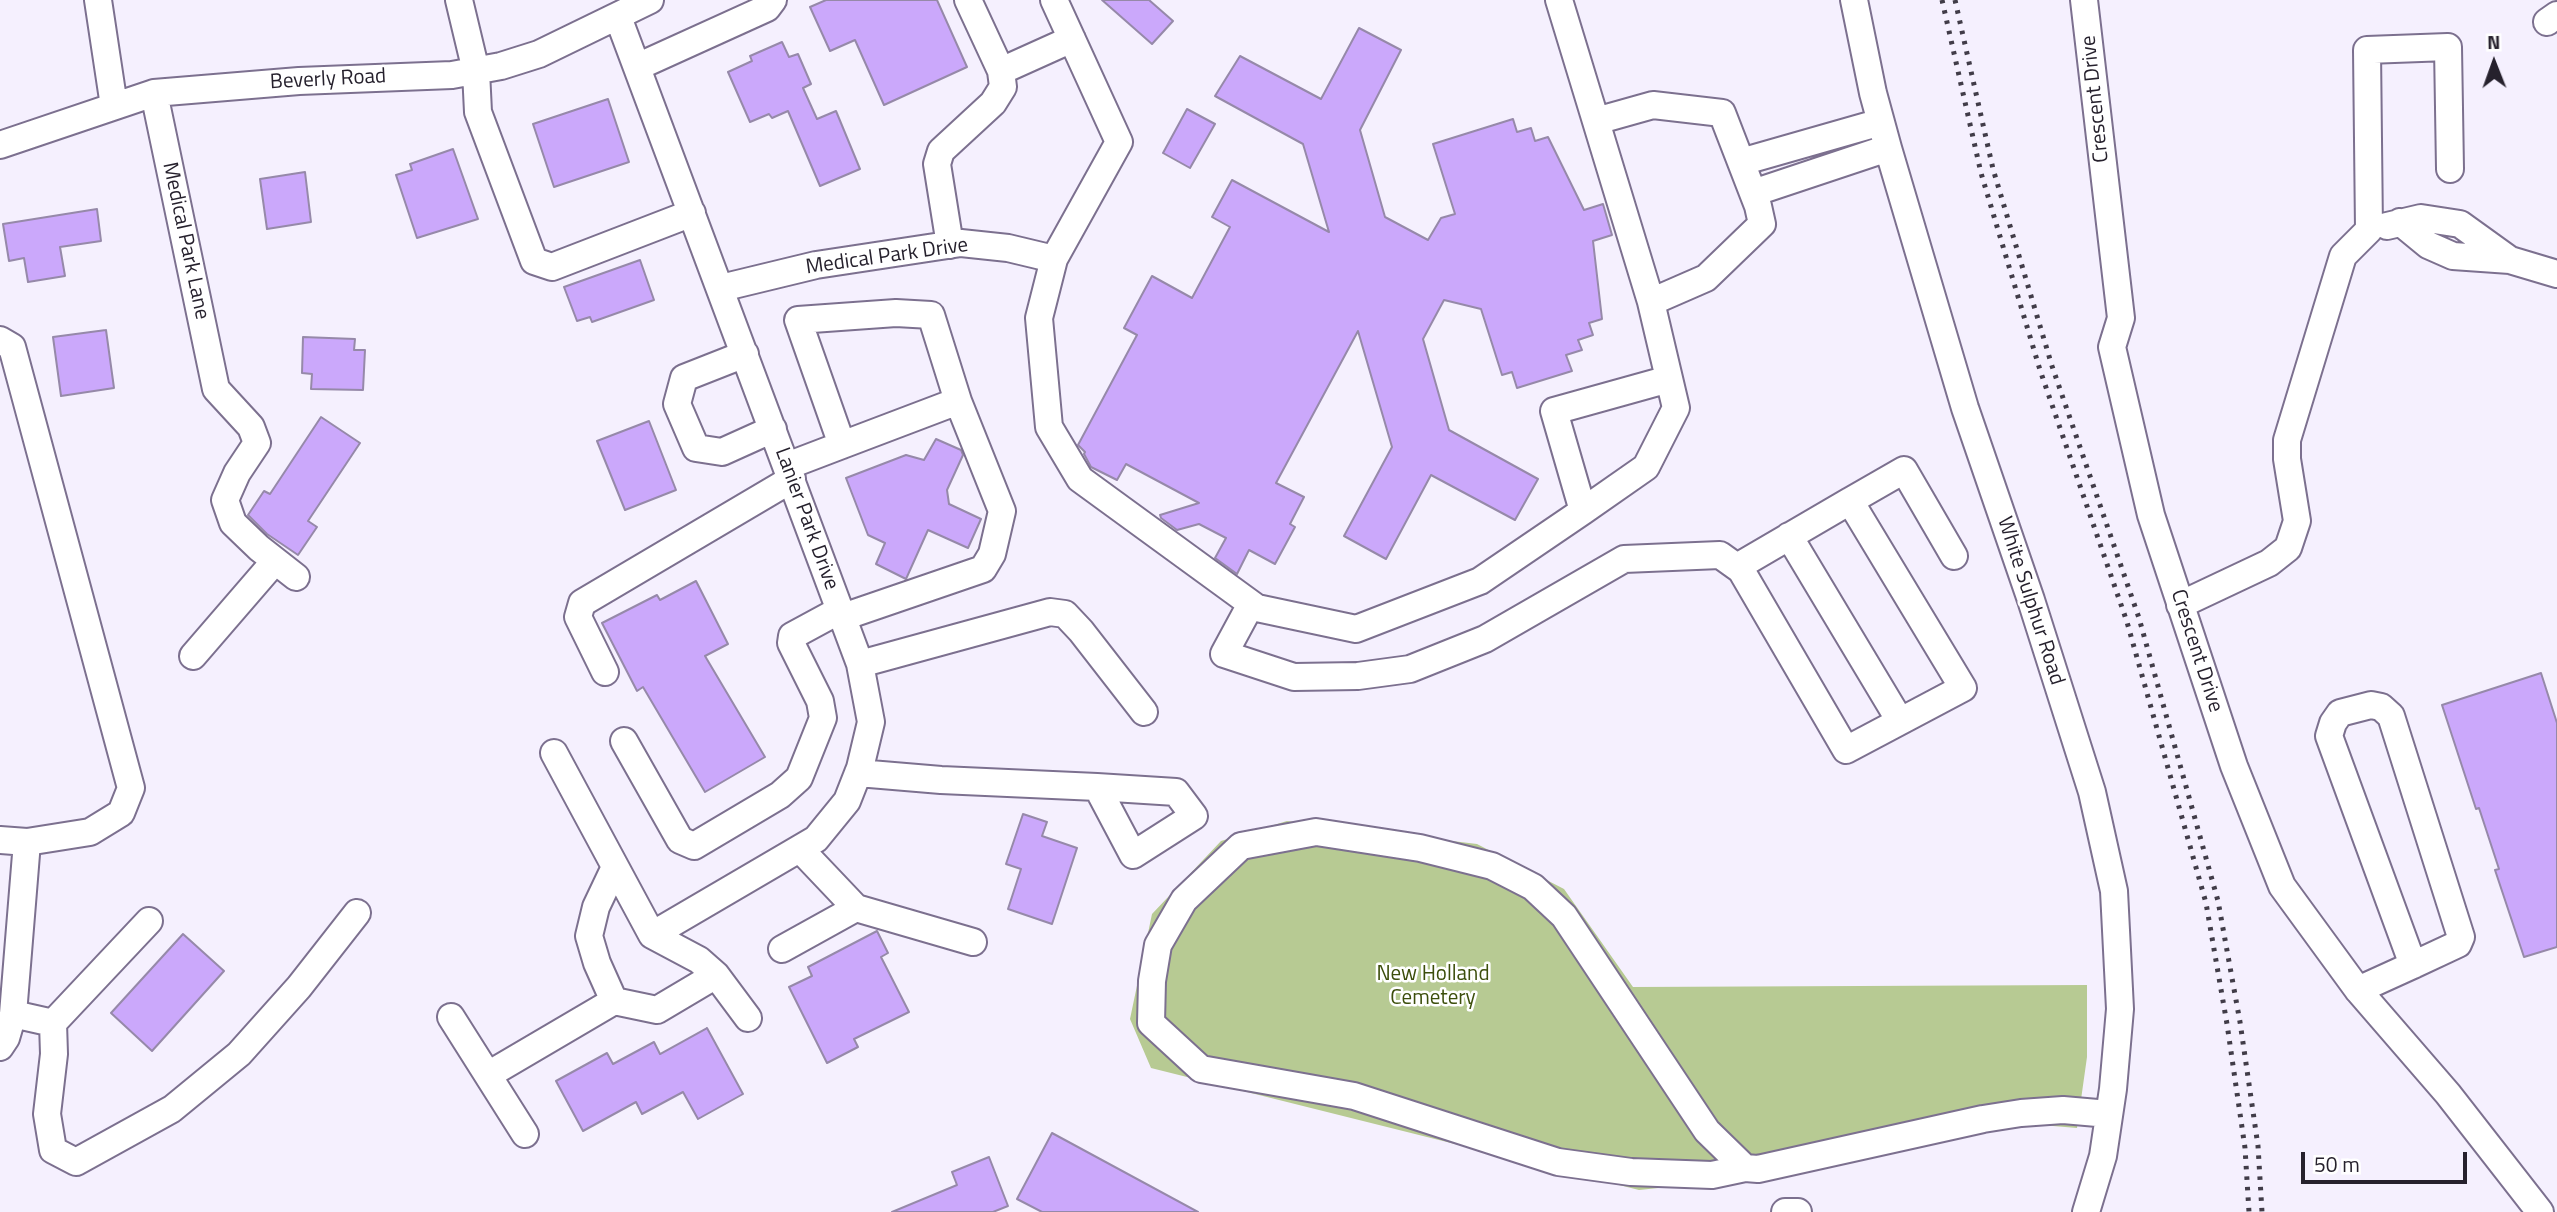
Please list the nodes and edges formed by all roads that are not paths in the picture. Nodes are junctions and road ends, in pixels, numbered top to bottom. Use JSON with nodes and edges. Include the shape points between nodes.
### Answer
{"nodes":[{"id":1,"x":97,"y":0,"type":"edge"},
{"id":2,"x":459,"y":0,"type":"edge"},
{"id":3,"x":650,"y":0,"type":"edge"},
{"id":4,"x":773,"y":0,"type":"edge"},
{"id":5,"x":968,"y":0,"type":"edge"},
{"id":6,"x":1054,"y":0,"type":"edge"},
{"id":7,"x":1559,"y":0,"type":"edge"},
{"id":8,"x":1854,"y":0,"type":"edge"},
{"id":9,"x":2084,"y":0,"type":"edge"},
{"id":10,"x":618,"y":17,"type":"junction"},
{"id":11,"x":1072,"y":39,"type":"junction"},
{"id":12,"x":637,"y":67,"type":"junction"},
{"id":13,"x":476,"y":71,"type":"junction"},
{"id":14,"x":1002,"y":71,"type":"junction"},
{"id":15,"x":154,"y":93,"type":"junction"},
{"id":16,"x":114,"y":106,"type":"junction"},
{"id":17,"x":1596,"y":121,"type":"junction"},
{"id":18,"x":1881,"y":122,"type":"junction"},
{"id":19,"x":0,"y":145,"type":"edge"},
{"id":20,"x":1888,"y":148,"type":"junction"},
{"id":21,"x":1741,"y":162,"type":"junction"},
{"id":22,"x":2450,"y":169,"type":"dead end"},
{"id":23,"x":1753,"y":193,"type":"junction"},
{"id":24,"x":692,"y":213,"type":"junction"},
{"id":25,"x":2369,"y":230,"type":"junction"},
{"id":26,"x":950,"y":245,"type":"junction"},
{"id":27,"x":1054,"y":259,"type":"junction"},
{"id":28,"x":2557,"y":274,"type":"edge"},
{"id":29,"x":721,"y":288,"type":"junction"},
{"id":30,"x":1651,"y":302,"type":"junction"},
{"id":31,"x":0,"y":340,"type":"edge"},
{"id":32,"x":746,"y":354,"type":"junction"},
{"id":33,"x":1669,"y":379,"type":"junction"},
{"id":34,"x":958,"y":401,"type":"junction"},
{"id":35,"x":773,"y":429,"type":"junction"},
{"id":36,"x":842,"y":445,"type":"junction"},
{"id":37,"x":789,"y":473,"type":"junction"},
{"id":38,"x":1850,"y":501,"type":"junction"},
{"id":39,"x":1583,"y":511,"type":"junction"},
{"id":40,"x":1789,"y":536,"type":"junction"},
{"id":41,"x":1954,"y":556,"type":"dead end"},
{"id":42,"x":1737,"y":567,"type":"junction"},
{"id":43,"x":1251,"y":604,"type":"junction"},
{"id":44,"x":2180,"y":605,"type":"junction"},
{"id":45,"x":841,"y":614,"type":"junction"},
{"id":46,"x":193,"y":656,"type":"dead end"},
{"id":47,"x":860,"y":664,"type":"junction"},
{"id":48,"x":605,"y":672,"type":"dead end"},
{"id":49,"x":1144,"y":712,"type":"dead end"},
{"id":50,"x":1900,"y":721,"type":"junction"},
{"id":51,"x":624,"y":741,"type":"dead end"},
{"id":52,"x":554,"y":753,"type":"dead end"},
{"id":53,"x":858,"y":773,"type":"junction"},
{"id":54,"x":1097,"y":787,"type":"dead end"},
{"id":55,"x":0,"y":840,"type":"edge"},
{"id":56,"x":27,"y":842,"type":"junction"},
{"id":57,"x":800,"y":849,"type":"junction"},
{"id":58,"x":615,"y":867,"type":"junction"},
{"id":59,"x":856,"y":908,"type":"junction"},
{"id":60,"x":357,"y":913,"type":"dead end"},
{"id":61,"x":149,"y":921,"type":"dead end"},
{"id":62,"x":652,"y":935,"type":"junction"},
{"id":63,"x":973,"y":942,"type":"dead end"},
{"id":64,"x":782,"y":949,"type":"dead end"},
{"id":65,"x":2413,"y":965,"type":"junction"},
{"id":66,"x":716,"y":975,"type":"junction"},
{"id":67,"x":2358,"y":990,"type":"junction"},
{"id":68,"x":614,"y":1001,"type":"junction"},
{"id":69,"x":13,"y":1014,"type":"junction"},
{"id":70,"x":451,"y":1017,"type":"dead end"},
{"id":71,"x":748,"y":1018,"type":"dead end"},
{"id":72,"x":53,"y":1023,"type":"junction"},
{"id":73,"x":0,"y":1047,"type":"edge"},
{"id":74,"x":488,"y":1075,"type":"junction"},
{"id":75,"x":2109,"y":1114,"type":"junction"},
{"id":76,"x":525,"y":1135,"type":"dead end"},
{"id":77,"x":1745,"y":1168,"type":"junction"},
{"id":78,"x":1786,"y":1212,"type":"edge"},
{"id":79,"x":1798,"y":1212,"type":"edge"},
{"id":80,"x":2086,"y":1212,"type":"edge"},
{"id":81,"x":2540,"y":1212,"type":"edge"}],
"edges":[{"from":1,"to":16,"type":"street"},
{"from":2,"to":13,"type":"street"},
{"from":3,"to":10,"type":"street","name":"Beverly Road"},
{"from":4,"to":12,"type":"street","via":[[767,8]]},
{"from":5,"to":14,"type":"street"},
{"from":6,"to":11,"type":"street"},
{"from":7,"to":17,"type":"street"},
{"from":8,"to":18,"type":"street","name":"White Sulphur Road"},
{"from":9,"to":44,"type":"street","name":"Crescent Drive","via":[[2121,318],[2112,347],[2151,515]]},
{"from":10,"to":12,"type":"street","name":"Lanier Park Drive"},
{"from":10,"to":13,"type":"street","name":"Beverly Road","via":[[539,54]]},
{"from":11,"to":14,"type":"street"},
{"from":11,"to":27,"type":"street","via":[[1119,142]]},
{"from":12,"to":24,"type":"street","name":"Lanier Park Drive"},
{"from":13,"to":15,"type":"street","name":"Beverly Road"},
{"from":13,"to":24,"type":"street","via":[[478,112],[534,261],[552,267]]},
{"from":14,"to":26,"type":"street","via":[[1003,87],[993,103],[941,151],[937,164]]},
{"from":15,"to":16,"type":"street","name":"Beverly Road"},
{"from":15,"to":46,"type":"street","name":"Medical Park Lane","via":[[216,389],[251,427],[257,443],[225,500],[233,523],[285,569]]},
{"from":16,"to":19,"type":"street","name":"Beverly Road"},
{"from":17,"to":21,"type":"street","via":[[1653,106],[1722,113]]},
{"from":17,"to":30,"type":"street"},
{"from":18,"to":20,"type":"street","name":"White Sulphur Road"},
{"from":18,"to":21,"type":"street"},
{"from":20,"to":23,"type":"street"},
{"from":20,"to":75,"type":"street","name":"White Sulphur Road","via":[[1965,408],[2092,792],[2115,904],[2120,1009]]},
{"from":21,"to":23,"type":"street"},
{"from":22,"to":25,"type":"street","via":[[2448,47],[2367,50]]},
{"from":23,"to":30,"type":"street","via":[[1762,225],[1706,278]]},
{"from":24,"to":29,"type":"street","name":"Lanier Park Drive"},
{"from":25,"to":28,"type":"street","via":[[2400,222],[2428,245],[2453,257],[2510,260]]},
{"from":25,"to":44,"type":"street","via":[[2343,256],[2287,440],[2297,521],[2288,548],[2269,563]]},
{"from":26,"to":27,"type":"street","name":"Medical Park Drive","via":[[1008,248]]},
{"from":26,"to":29,"type":"street","name":"Medical Park Drive","via":[[816,265]]},
{"from":27,"to":43,"type":"street","via":[[1039,318],[1049,427],[1080,478]]},
{"from":29,"to":32,"type":"street","name":"Lanier Park Drive"},
{"from":30,"to":33,"type":"street"},
{"from":31,"to":56,"type":"street","via":[[12,347],[131,788],[121,813],[90,832]]},
{"from":32,"to":35,"type":"street","name":"Lanier Park Drive"},
{"from":32,"to":35,"type":"street","via":[[684,378],[677,404],[696,449],[722,452]]},
{"from":33,"to":39,"type":"street","via":[[1676,408],[1646,467]]},
{"from":33,"to":39,"type":"street","via":[[1554,411]]},
{"from":34,"to":36,"type":"street"},
{"from":34,"to":36,"type":"street","via":[[931,315],[798,320]]},
{"from":34,"to":45,"type":"street","via":[[1002,511],[992,554],[983,569]]},
{"from":35,"to":37,"type":"street","name":"Lanier Park Drive"},
{"from":36,"to":37,"type":"street"},
{"from":37,"to":45,"type":"street","name":"Lanier Park Drive"},
{"from":37,"to":48,"type":"street","via":[[582,603],[578,617]]},
{"from":38,"to":40,"type":"street"},
{"from":38,"to":41,"type":"street","via":[[1904,470]]},
{"from":38,"to":50,"type":"street","via":[[1963,688]]},
{"from":39,"to":43,"type":"street","via":[[1480,581],[1356,629]]},
{"from":40,"to":42,"type":"street"},
{"from":40,"to":50,"type":"street"},
{"from":42,"to":43,"type":"street","via":[[1720,555],[1624,559],[1485,639],[1410,669],[1358,677],[1294,677],[1224,654]]},
{"from":42,"to":50,"type":"street","via":[[1846,750]]},
{"from":44,"to":67,"type":"street","name":"Crescent Drive","via":[[2234,766],[2282,886]]},
{"from":45,"to":47,"type":"street","name":"Lanier Park Drive"},
{"from":45,"to":51,"type":"street","via":[[792,636],[791,643],[820,701],[822,718],[799,778],[694,846],[680,840]]},
{"from":47,"to":49,"type":"street","via":[[1050,612],[1065,614]]},
{"from":47,"to":53,"type":"street","name":"Lanier Park Drive","via":[[871,722]]},
{"from":52,"to":58,"type":"street"},
{"from":53,"to":54,"type":"street"},
{"from":53,"to":57,"type":"street","name":"Lanier Park Drive","via":[[847,802],[816,839]]},
{"from":55,"to":56,"type":"street"},
{"from":56,"to":69,"type":"street"},
{"from":57,"to":59,"type":"street"},
{"from":57,"to":62,"type":"street","name":"Lanier Park Drive"},
{"from":58,"to":62,"type":"street"},
{"from":58,"to":68,"type":"street","via":[[596,906],[589,936]]},
{"from":59,"to":63,"type":"street"},
{"from":59,"to":64,"type":"street"},
{"from":60,"to":72,"type":"street","via":[[239,1054],[172,1109],[76,1162],[53,1150],[47,1114]]},
{"from":61,"to":72,"type":"street"},
{"from":62,"to":66,"type":"street","via":[[699,960]]},
{"from":65,"to":65,"type":"street","via":[[2458,944],[2461,937],[2391,716],[2371,705],[2340,713],[2329,736]]},
{"from":65,"to":67,"type":"street"},
{"from":66,"to":68,"type":"street","via":[[657,1010]]},
{"from":66,"to":71,"type":"street"},
{"from":67,"to":81,"type":"street","name":"Crescent Drive","via":[[2448,1094]]},
{"from":68,"to":74,"type":"street"},
{"from":69,"to":72,"type":"street"},
{"from":69,"to":73,"type":"street"},
{"from":70,"to":74,"type":"street"},
{"from":74,"to":76,"type":"street"},
{"from":75,"to":77,"type":"street","via":[[2021,1113],[1758,1169]]},
{"from":75,"to":80,"type":"street","name":"White Sulphur Road","via":[[2103,1156]]},
{"from":77,"to":77,"type":"street","via":[[1707,1132],[1564,916],[1533,887],[1492,866],[1420,848],[1316,832],[1241,846],[1184,900],[1158,945],[1151,1023],[1200,1069],[1354,1096],[1558,1162],[1631,1172],[1712,1175]]},
{"from":78,"to":79,"type":"street"}]}
